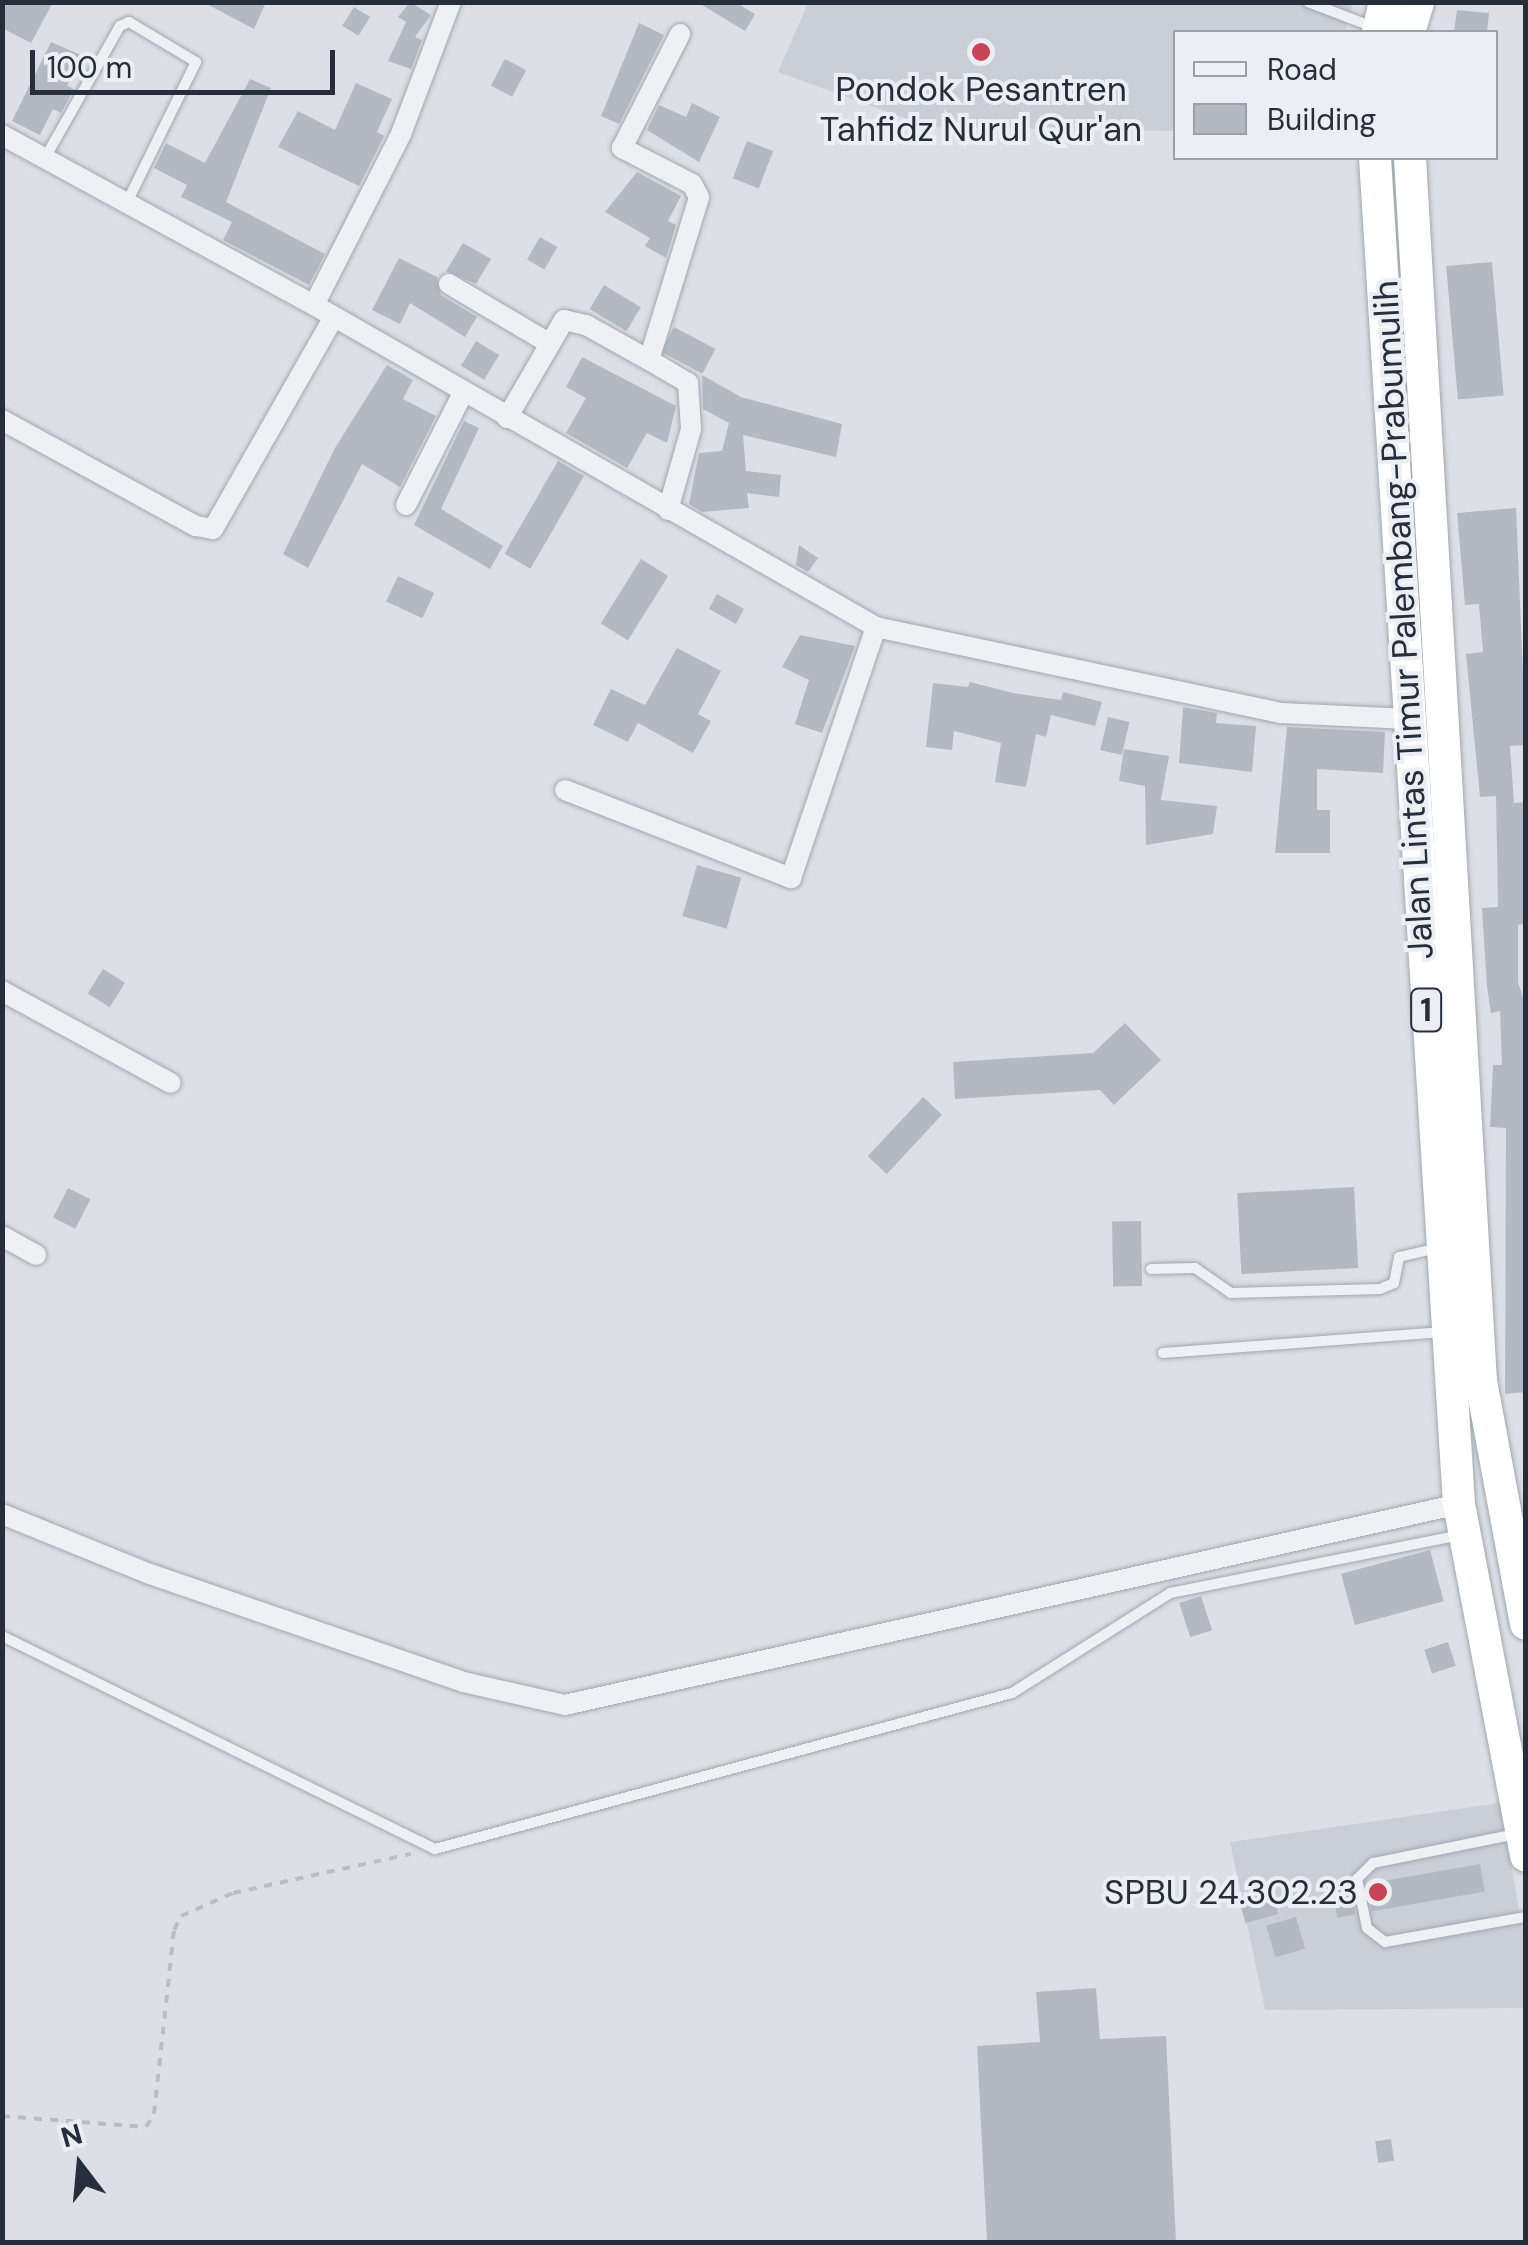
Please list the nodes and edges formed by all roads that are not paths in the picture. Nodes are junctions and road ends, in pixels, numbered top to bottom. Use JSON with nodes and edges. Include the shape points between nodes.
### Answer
{"nodes":[{"id":1,"x":452,"y":2,"type":"edge"},
{"id":2,"x":1308,"y":2,"type":"edge"},
{"id":3,"x":1418,"y":2,"type":"edge"},
{"id":4,"x":1388,"y":24,"type":"edge"},
{"id":5,"x":680,"y":34,"type":"dead end"},
{"id":6,"x":2,"y":135,"type":"edge"},
{"id":7,"x":45,"y":159,"type":"junction"},
{"id":8,"x":1375,"y":160,"type":"edge"},
{"id":9,"x":1410,"y":160,"type":"edge"},
{"id":10,"x":126,"y":203,"type":"junction"},
{"id":11,"x":449,"y":284,"type":"dead end"},
{"id":12,"x":314,"y":304,"type":"junction"},
{"id":13,"x":334,"y":317,"type":"junction"},
{"id":14,"x":547,"y":342,"type":"junction"},
{"id":15,"x":650,"y":360,"type":"junction"},
{"id":16,"x":462,"y":393,"type":"junction"},
{"id":17,"x":506,"y":418,"type":"junction"},
{"id":18,"x":2,"y":420,"type":"edge"},
{"id":19,"x":406,"y":504,"type":"dead end"},
{"id":20,"x":668,"y":510,"type":"junction"},
{"id":21,"x":876,"y":627,"type":"junction"},
{"id":22,"x":1409,"y":719,"type":"junction"},
{"id":23,"x":565,"y":790,"type":"dead end"},
{"id":24,"x":2,"y":991,"type":"edge"},
{"id":25,"x":172,"y":1083,"type":"dead end"},
{"id":26,"x":2,"y":1236,"type":"edge"},
{"id":27,"x":1439,"y":1248,"type":"junction"},
{"id":28,"x":36,"y":1255,"type":"dead end"},
{"id":29,"x":1151,"y":1269,"type":"dead end"},
{"id":30,"x":1444,"y":1332,"type":"junction"},
{"id":31,"x":1163,"y":1353,"type":"dead end"},
{"id":32,"x":2,"y":1514,"type":"edge"},
{"id":33,"x":1461,"y":1519,"type":"junction"},
{"id":34,"x":1526,"y":1624,"type":"edge"},
{"id":35,"x":2,"y":1636,"type":"edge"},
{"id":36,"x":1524,"y":1840,"type":"edge"},
{"id":37,"x":1526,"y":1917,"type":"edge"}],
"edges":[{"from":1,"to":12,"type":"street","via":[[401,134]]},
{"from":2,"to":4,"type":"lane"},
{"from":3,"to":4,"type":"highway"},
{"from":5,"to":15,"type":"street","via":[[623,143],[627,153],[692,184],[699,198]]},
{"from":6,"to":7,"type":"street"},
{"from":7,"to":10,"type":"street"},
{"from":7,"to":10,"type":"lane","via":[[120,26],[129,22],[196,62]]},
{"from":8,"to":22,"type":"highway","name":"Jalan Lintas Timur Palembang-Prabumulih","number":"1"},
{"from":9,"to":34,"type":"highway","name":"Jalan Lintas Timur Palembang-Prabumulih","number":"1","via":[[1481,1381]]},
{"from":10,"to":12,"type":"street"},
{"from":11,"to":14,"type":"street"},
{"from":12,"to":13,"type":"street"},
{"from":13,"to":16,"type":"street"},
{"from":13,"to":18,"type":"street","via":[[220,527],[206,531]]},
{"from":14,"to":15,"type":"street","via":[[558,324],[575,320]]},
{"from":14,"to":17,"type":"street"},
{"from":15,"to":20,"type":"street","via":[[688,382],[691,430]]},
{"from":16,"to":17,"type":"street"},
{"from":16,"to":19,"type":"street"},
{"from":17,"to":20,"type":"street"},
{"from":20,"to":21,"type":"street"},
{"from":21,"to":22,"type":"street","via":[[1281,713]]},
{"from":21,"to":23,"type":"street","via":[[792,878]]},
{"from":22,"to":27,"type":"highway","name":"Jalan Lintas Timur Palembang-Prabumulih","number":"1"},
{"from":24,"to":25,"type":"street"},
{"from":26,"to":28,"type":"street"},
{"from":27,"to":29,"type":"lane","via":[[1399,1257],[1394,1283],[1380,1289],[1232,1293],[1195,1268]]},
{"from":27,"to":30,"type":"highway","name":"Jalan Lintas Timur Palembang-Prabumulih","number":"1"},
{"from":30,"to":31,"type":"lane"},
{"from":30,"to":33,"type":"highway","name":"Jalan Lintas Timur Palembang-Prabumulih","number":"1"},
{"from":32,"to":33,"type":"street","via":[[150,1574],[463,1682],[566,1705]]},
{"from":33,"to":35,"type":"lane","via":[[1170,1593],[1012,1693],[435,1849]]},
{"from":33,"to":36,"type":"highway","name":"Jalan Lintas Timur Palembang-Prabumulih","number":"1"},
{"from":36,"to":37,"type":"lane","via":[[1372,1863],[1357,1878],[1367,1928],[1385,1942]]}]}
